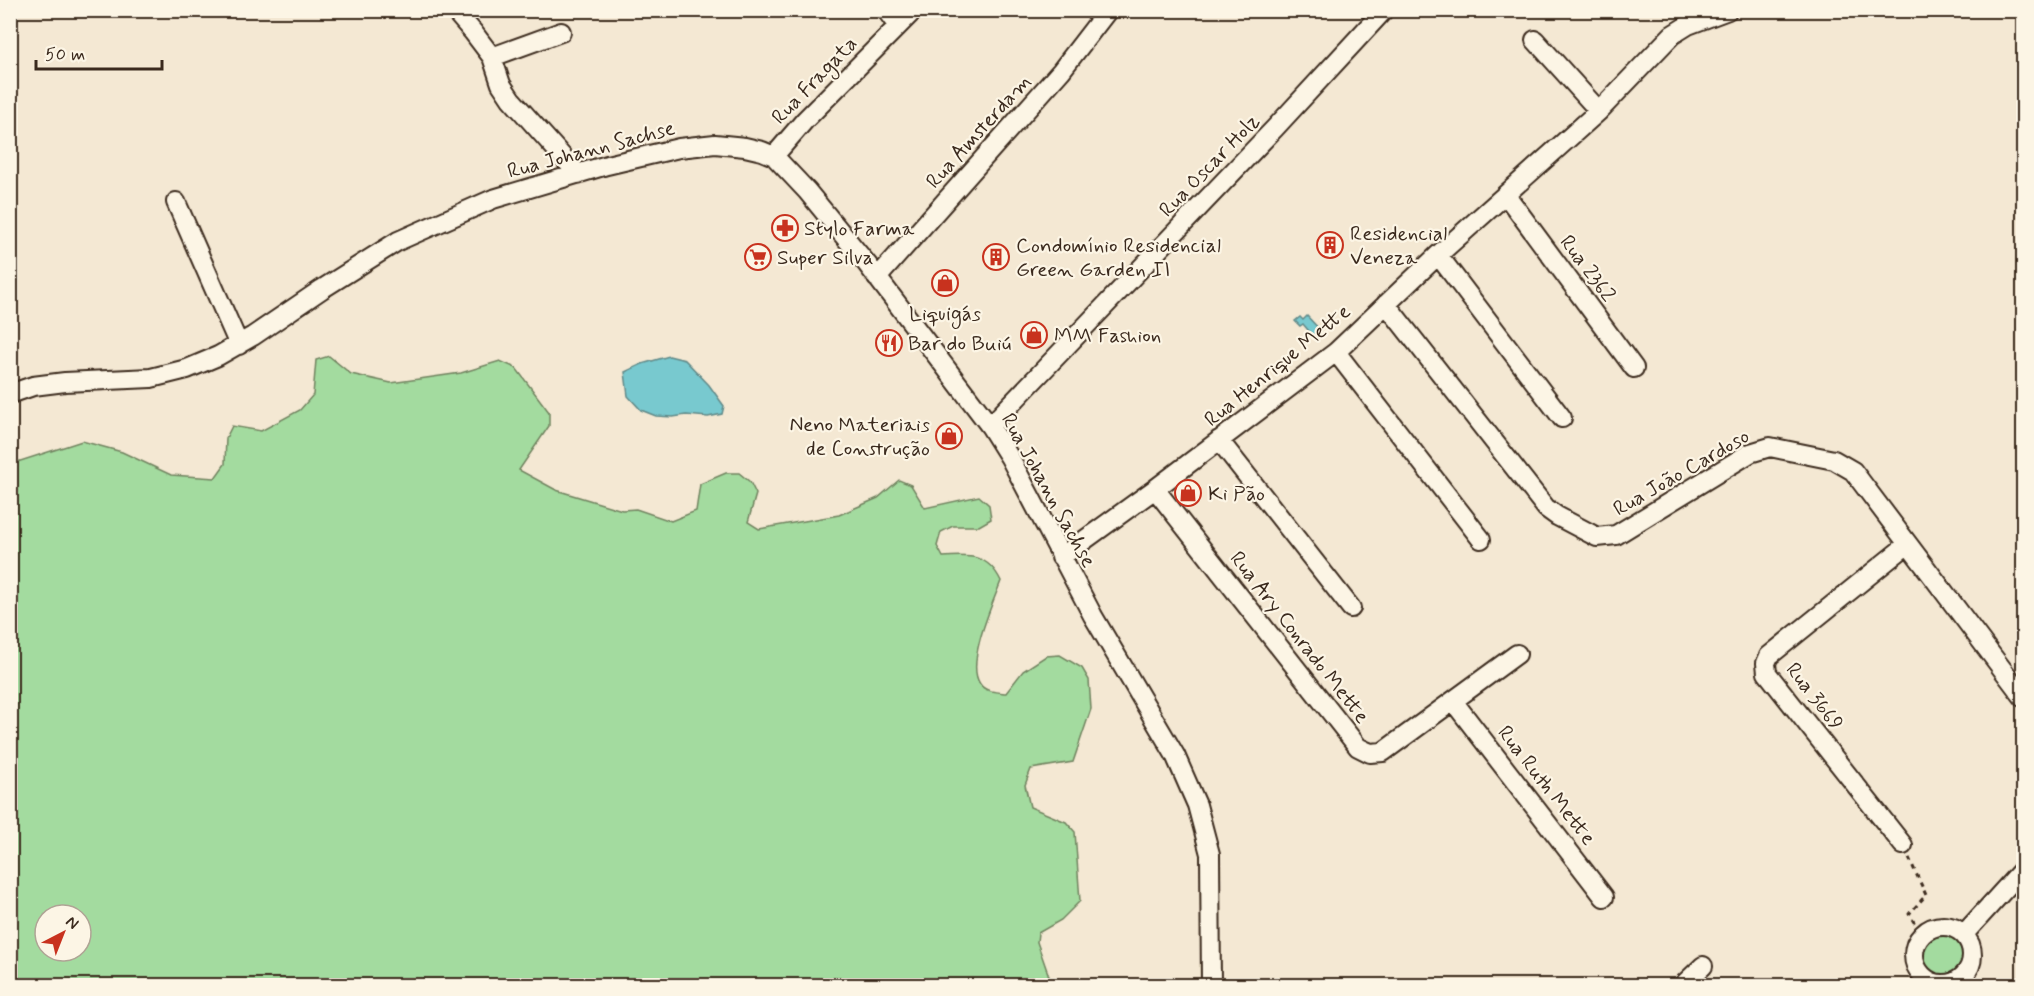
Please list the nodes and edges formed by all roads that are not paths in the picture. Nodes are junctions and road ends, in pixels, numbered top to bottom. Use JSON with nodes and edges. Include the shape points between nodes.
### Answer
{"nodes":[{"id":1,"x":454,"y":10,"type":"edge"},
{"id":2,"x":886,"y":10,"type":"edge"},
{"id":3,"x":914,"y":10,"type":"edge"},
{"id":4,"x":1108,"y":10,"type":"edge"},
{"id":5,"x":1384,"y":10,"type":"edge"},
{"id":6,"x":1728,"y":10,"type":"edge"},
{"id":7,"x":898,"y":26,"type":"junction"},
{"id":8,"x":561,"y":32,"type":"dead end"},
{"id":9,"x":1535,"y":40,"type":"dead end"},
{"id":10,"x":492,"y":57,"type":"junction"},
{"id":11,"x":1599,"y":111,"type":"junction"},
{"id":12,"x":774,"y":156,"type":"junction"},
{"id":13,"x":578,"y":174,"type":"junction"},
{"id":14,"x":1506,"y":195,"type":"junction"},
{"id":15,"x":176,"y":202,"type":"dead end"},
{"id":16,"x":1438,"y":255,"type":"junction"},
{"id":17,"x":877,"y":278,"type":"junction"},
{"id":18,"x":1386,"y":304,"type":"junction"},
{"id":19,"x":239,"y":345,"type":"junction"},
{"id":20,"x":1336,"y":352,"type":"junction"},
{"id":21,"x":1634,"y":368,"type":"dead end"},
{"id":22,"x":10,"y":394,"type":"edge"},
{"id":23,"x":1562,"y":418,"type":"dead end"},
{"id":24,"x":990,"y":426,"type":"junction"},
{"id":25,"x":1219,"y":440,"type":"junction"},
{"id":26,"x":1155,"y":489,"type":"junction"},
{"id":27,"x":1481,"y":539,"type":"dead end"},
{"id":28,"x":1908,"y":544,"type":"junction"},
{"id":29,"x":1061,"y":557,"type":"junction"},
{"id":30,"x":1351,"y":608,"type":"dead end"},
{"id":31,"x":1517,"y":654,"type":"dead end"},
{"id":32,"x":2024,"y":698,"type":"edge"},
{"id":33,"x":1453,"y":701,"type":"junction"},
{"id":34,"x":1903,"y":845,"type":"road end"},
{"id":35,"x":2024,"y":868,"type":"edge"},
{"id":36,"x":1604,"y":897,"type":"dead end"},
{"id":37,"x":1964,"y":934,"type":"junction"},
{"id":38,"x":1703,"y":966,"type":"dead end"},
{"id":39,"x":1919,"y":981,"type":"edge"},
{"id":40,"x":1212,"y":986,"type":"edge"},
{"id":41,"x":1683,"y":986,"type":"edge"}],
"edges":[{"from":1,"to":10,"type":"street"},
{"from":2,"to":7,"type":"street"},
{"from":3,"to":7,"type":"street","name":"Rua Fragata"},
{"from":4,"to":17,"type":"street","name":"Rua Amsterdam","via":[[1061,71]]},
{"from":5,"to":24,"type":"street","name":"Rua Oscar Holz"},
{"from":6,"to":11,"type":"street","name":"Rua Henrique Mette","via":[[1672,35]]},
{"from":7,"to":12,"type":"street","name":"Rua Fragata"},
{"from":8,"to":10,"type":"street"},
{"from":9,"to":11,"type":"street"},
{"from":10,"to":13,"type":"street","via":[[511,99]]},
{"from":11,"to":14,"type":"street","name":"Rua Henrique Mette"},
{"from":12,"to":13,"type":"street","name":"Rua Johann Sachse","via":[[745,147],[706,145],[679,148]]},
{"from":12,"to":17,"type":"street","name":"Rua Johann Sachse"},
{"from":13,"to":19,"type":"street","name":"Rua Johann Sachse","via":[[493,199],[398,241]]},
{"from":14,"to":16,"type":"street","name":"Rua Henrique Mette"},
{"from":14,"to":21,"type":"street","name":"Rua 2362"},
{"from":15,"to":19,"type":"street"},
{"from":16,"to":18,"type":"street","name":"Rua Henrique Mette"},
{"from":16,"to":23,"type":"street"},
{"from":17,"to":24,"type":"street","name":"Rua Johann Sachse"},
{"from":18,"to":20,"type":"street","name":"Rua Henrique Mette"},
{"from":18,"to":28,"type":"street","name":"Rua João Cardoso","via":[[1546,508],[1597,537],[1616,536],[1750,453],[1770,447],[1834,460],[1853,471]]},
{"from":19,"to":22,"type":"street","name":"Rua Johann Sachse","via":[[187,369],[151,378],[64,382]]},
{"from":20,"to":25,"type":"street","name":"Rua Henrique Mette"},
{"from":20,"to":27,"type":"street"},
{"from":24,"to":29,"type":"street","name":"Rua Johann Sachse"},
{"from":25,"to":26,"type":"street","name":"Rua Henrique Mette"},
{"from":25,"to":30,"type":"street"},
{"from":26,"to":29,"type":"street","name":"Rua Henrique Mette"},
{"from":26,"to":33,"type":"street","name":"Rua Ary Conrado Mette","via":[[1358,747],[1370,753],[1383,752]]},
{"from":28,"to":32,"type":"street","name":"Rua João Cardoso"},
{"from":28,"to":34,"type":"street","name":"Rua 3669","via":[[1769,656],[1766,663],[1767,673]]},
{"from":29,"to":40,"type":"street","name":"Rua Johann Sachse","via":[[1175,755],[1197,805],[1210,854]]},
{"from":31,"to":33,"type":"street","name":"Rua Ary Conrado Mette"},
{"from":33,"to":36,"type":"street","name":"Rua Ruth Mette"},
{"from":35,"to":37,"type":"street"},
{"from":37,"to":39,"type":"street","via":[[1973,955],[1965,976],[1944,985]]},
{"from":37,"to":39,"type":"street","via":[[1943,926],[1922,935],[1914,956]]},
{"from":38,"to":41,"type":"street"}]}
